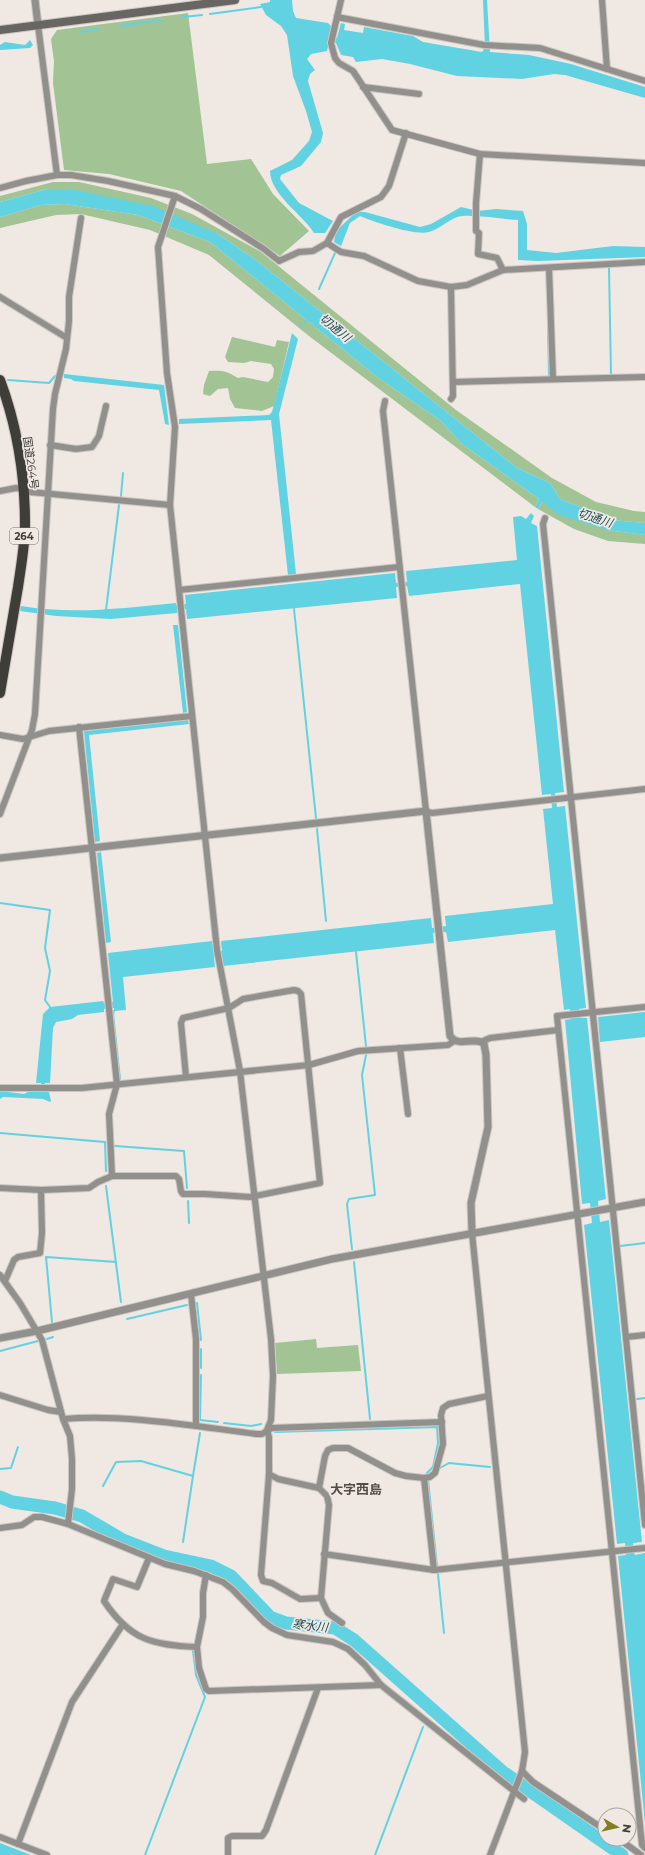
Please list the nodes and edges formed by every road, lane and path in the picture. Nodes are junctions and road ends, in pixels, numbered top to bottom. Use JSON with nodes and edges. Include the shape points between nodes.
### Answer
{"nodes":[{"id":1,"x":35,"y":0,"type":"edge"},
{"id":2,"x":235,"y":0,"type":"edge"},
{"id":3,"x":341,"y":0,"type":"edge"},
{"id":4,"x":602,"y":0,"type":"edge"},
{"id":5,"x":337,"y":17,"type":"junction"},
{"id":6,"x":38,"y":25,"type":"junction"},
{"id":7,"x":0,"y":30,"type":"edge"},
{"id":8,"x":607,"y":69,"type":"junction"},
{"id":9,"x":645,"y":81,"type":"edge"},
{"id":10,"x":363,"y":87,"type":"junction"},
{"id":11,"x":419,"y":94,"type":"dead end"},
{"id":12,"x":406,"y":133,"type":"junction"},
{"id":13,"x":480,"y":154,"type":"junction"},
{"id":14,"x":645,"y":163,"type":"edge"},
{"id":15,"x":57,"y":175,"type":"junction"},
{"id":16,"x":0,"y":188,"type":"edge"},
{"id":17,"x":175,"y":198,"type":"junction"},
{"id":18,"x":81,"y":218,"type":"dead end"},
{"id":19,"x":327,"y":242,"type":"junction"},
{"id":20,"x":645,"y":262,"type":"edge"},
{"id":21,"x":549,"y":268,"type":"junction"},
{"id":22,"x":503,"y":270,"type":"junction"},
{"id":23,"x":451,"y":287,"type":"junction"},
{"id":24,"x":0,"y":297,"type":"edge"},
{"id":25,"x":67,"y":338,"type":"junction"},
{"id":26,"x":645,"y":377,"type":"edge"},
{"id":27,"x":553,"y":379,"type":"junction"},
{"id":28,"x":0,"y":380,"type":"edge"},
{"id":29,"x":453,"y":382,"type":"junction"},
{"id":30,"x":452,"y":399,"type":"dead end"},
{"id":31,"x":385,"y":401,"type":"dead end"},
{"id":32,"x":106,"y":406,"type":"dead end"},
{"id":33,"x":50,"y":446,"type":"junction"},
{"id":34,"x":23,"y":489,"type":"junction"},
{"id":35,"x":0,"y":491,"type":"edge"},
{"id":36,"x":48,"y":493,"type":"junction"},
{"id":37,"x":170,"y":505,"type":"junction"},
{"id":38,"x":545,"y":518,"type":"dead end"},
{"id":39,"x":399,"y":567,"type":"junction"},
{"id":40,"x":179,"y":590,"type":"junction"},
{"id":41,"x":0,"y":693,"type":"edge"},
{"id":42,"x":192,"y":716,"type":"junction"},
{"id":43,"x":79,"y":727,"type":"junction"},
{"id":44,"x":0,"y":735,"type":"edge"},
{"id":45,"x":30,"y":736,"type":"junction"},
{"id":46,"x":645,"y":789,"type":"edge"},
{"id":47,"x":571,"y":798,"type":"junction"},
{"id":48,"x":426,"y":812,"type":"junction"},
{"id":49,"x":0,"y":814,"type":"edge"},
{"id":50,"x":205,"y":835,"type":"junction"},
{"id":51,"x":92,"y":847,"type":"junction"},
{"id":52,"x":0,"y":858,"type":"edge"},
{"id":53,"x":645,"y":1007,"type":"edge"},
{"id":54,"x":229,"y":1008,"type":"junction"},
{"id":55,"x":594,"y":1012,"type":"junction"},
{"id":56,"x":558,"y":1030,"type":"junction"},
{"id":57,"x":454,"y":1041,"type":"junction"},
{"id":58,"x":481,"y":1042,"type":"junction"},
{"id":59,"x":400,"y":1048,"type":"junction"},
{"id":60,"x":309,"y":1065,"type":"junction"},
{"id":61,"x":240,"y":1071,"type":"junction"},
{"id":62,"x":186,"y":1077,"type":"junction"},
{"id":63,"x":117,"y":1084,"type":"junction"},
{"id":64,"x":0,"y":1088,"type":"edge"},
{"id":65,"x":408,"y":1114,"type":"dead end"},
{"id":66,"x":112,"y":1176,"type":"junction"},
{"id":67,"x":0,"y":1188,"type":"edge"},
{"id":68,"x":41,"y":1190,"type":"junction"},
{"id":69,"x":256,"y":1196,"type":"junction"},
{"id":70,"x":645,"y":1202,"type":"edge"},
{"id":71,"x":613,"y":1208,"type":"junction"},
{"id":72,"x":578,"y":1214,"type":"junction"},
{"id":73,"x":472,"y":1233,"type":"junction"},
{"id":74,"x":0,"y":1275,"type":"edge"},
{"id":75,"x":265,"y":1276,"type":"junction"},
{"id":76,"x":5,"y":1281,"type":"junction"},
{"id":77,"x":191,"y":1294,"type":"junction"},
{"id":78,"x":36,"y":1331,"type":"junction"},
{"id":79,"x":645,"y":1335,"type":"edge"},
{"id":80,"x":626,"y":1337,"type":"junction"},
{"id":81,"x":0,"y":1338,"type":"edge"},
{"id":82,"x":0,"y":1395,"type":"edge"},
{"id":83,"x":488,"y":1396,"type":"junction"},
{"id":84,"x":61,"y":1412,"type":"junction"},
{"id":85,"x":63,"y":1419,"type":"junction"},
{"id":86,"x":442,"y":1422,"type":"junction"},
{"id":87,"x":196,"y":1426,"type":"junction"},
{"id":88,"x":267,"y":1430,"type":"junction"},
{"id":89,"x":269,"y":1474,"type":"junction"},
{"id":90,"x":424,"y":1478,"type":"junction"},
{"id":91,"x":319,"y":1488,"type":"junction"},
{"id":92,"x":68,"y":1522,"type":"junction"},
{"id":93,"x":645,"y":1526,"type":"edge"},
{"id":94,"x":0,"y":1528,"type":"edge"},
{"id":95,"x":645,"y":1548,"type":"edge"},
{"id":96,"x":611,"y":1552,"type":"junction"},
{"id":97,"x":324,"y":1554,"type":"junction"},
{"id":98,"x":149,"y":1558,"type":"junction"},
{"id":99,"x":505,"y":1562,"type":"junction"},
{"id":100,"x":434,"y":1570,"type":"junction"},
{"id":101,"x":206,"y":1575,"type":"junction"},
{"id":102,"x":321,"y":1598,"type":"junction"},
{"id":103,"x":123,"y":1624,"type":"junction"},
{"id":104,"x":342,"y":1624,"type":"dead end"},
{"id":105,"x":197,"y":1647,"type":"junction"},
{"id":106,"x":381,"y":1685,"type":"junction"},
{"id":107,"x":318,"y":1688,"type":"junction"},
{"id":108,"x":521,"y":1772,"type":"junction"},
{"id":109,"x":514,"y":1791,"type":"junction"},
{"id":110,"x":524,"y":1799,"type":"dead end"},
{"id":111,"x":597,"y":1825,"type":"edge"},
{"id":112,"x":0,"y":1837,"type":"edge"},
{"id":113,"x":18,"y":1844,"type":"junction"},
{"id":114,"x":630,"y":1847,"type":"edge"},
{"id":115,"x":645,"y":1848,"type":"edge"},
{"id":116,"x":47,"y":1855,"type":"edge"},
{"id":117,"x":228,"y":1855,"type":"edge"},
{"id":118,"x":490,"y":1855,"type":"edge"},
{"id":119,"x":640,"y":1855,"type":"edge"}],
"edges":[{"from":1,"to":6,"type":"street"},
{"from":2,"to":6,"type":"main road"},
{"from":3,"to":5,"type":"street"},
{"from":4,"to":8,"type":"street"},
{"from":5,"to":8,"type":"street","via":[[487,46],[540,48]]},
{"from":5,"to":10,"type":"street","via":[[331,43],[335,58],[353,71]]},
{"from":6,"to":7,"type":"main road"},
{"from":6,"to":15,"type":"street"},
{"from":8,"to":9,"type":"street"},
{"from":10,"to":11,"type":"street"},
{"from":10,"to":12,"type":"street","via":[[392,130]]},
{"from":12,"to":13,"type":"street"},
{"from":12,"to":19,"type":"street","via":[[389,186],[381,197],[340,218]]},
{"from":13,"to":14,"type":"street"},
{"from":13,"to":22,"type":"street","via":[[476,209],[478,254],[497,258]]},
{"from":15,"to":16,"type":"street"},
{"from":15,"to":17,"type":"street","via":[[108,181]]},
{"from":17,"to":19,"type":"street","via":[[201,209],[264,249],[278,261],[299,252],[313,251]]},
{"from":17,"to":37,"type":"street","via":[[158,247],[167,367],[175,427]]},
{"from":18,"to":25,"type":"street","via":[[69,297]]},
{"from":19,"to":23,"type":"street","via":[[342,252],[364,256],[418,281]]},
{"from":20,"to":21,"type":"street"},
{"from":21,"to":22,"type":"street"},
{"from":21,"to":27,"type":"street"},
{"from":22,"to":23,"type":"street","via":[[467,284]]},
{"from":23,"to":29,"type":"street"},
{"from":24,"to":25,"type":"street"},
{"from":25,"to":33,"type":"street","via":[[55,394]]},
{"from":26,"to":27,"type":"street"},
{"from":27,"to":29,"type":"street"},
{"from":28,"to":34,"type":"highway","name":"国道264号","number":"264","via":[[14,429]]},
{"from":29,"to":30,"type":"street"},
{"from":31,"to":39,"type":"street","via":[[383,411]]},
{"from":32,"to":33,"type":"street","via":[[99,436],[92,447],[76,449]]},
{"from":33,"to":36,"type":"street"},
{"from":34,"to":35,"type":"street"},
{"from":34,"to":36,"type":"street"},
{"from":34,"to":41,"type":"highway","name":"国道264号","number":"264","via":[[25,525],[22,558]]},
{"from":36,"to":37,"type":"street"},
{"from":36,"to":45,"type":"street","via":[[35,714]]},
{"from":37,"to":40,"type":"street"},
{"from":38,"to":47,"type":"street","via":[[543,524]]},
{"from":39,"to":40,"type":"street"},
{"from":39,"to":48,"type":"street"},
{"from":40,"to":42,"type":"street"},
{"from":42,"to":43,"type":"street"},
{"from":42,"to":50,"type":"street"},
{"from":43,"to":45,"type":"street"},
{"from":43,"to":51,"type":"street"},
{"from":44,"to":45,"type":"street","via":[[23,739]]},
{"from":45,"to":49,"type":"street"},
{"from":46,"to":47,"type":"street"},
{"from":47,"to":48,"type":"street"},
{"from":47,"to":55,"type":"street"},
{"from":48,"to":50,"type":"street"},
{"from":48,"to":57,"type":"street","via":[[450,1036]]},
{"from":50,"to":51,"type":"street"},
{"from":50,"to":54,"type":"street","via":[[218,958]]},
{"from":51,"to":52,"type":"street"},
{"from":51,"to":63,"type":"street"},
{"from":53,"to":55,"type":"street"},
{"from":54,"to":60,"type":"street","via":[[243,999],[298,991]]},
{"from":54,"to":61,"type":"street"},
{"from":54,"to":62,"type":"street","via":[[183,1018]]},
{"from":55,"to":56,"type":"street","via":[[558,1016]]},
{"from":55,"to":71,"type":"street"},
{"from":56,"to":58,"type":"street","via":[[490,1038]]},
{"from":56,"to":72,"type":"street"},
{"from":57,"to":58,"type":"street"},
{"from":57,"to":59,"type":"street","via":[[448,1044]]},
{"from":58,"to":73,"type":"street","via":[[484,1044],[486,1055],[488,1127],[471,1203]]},
{"from":59,"to":60,"type":"street","via":[[358,1051]]},
{"from":59,"to":65,"type":"street"},
{"from":60,"to":61,"type":"street"},
{"from":60,"to":69,"type":"street","via":[[320,1183]]},
{"from":61,"to":62,"type":"street"},
{"from":61,"to":69,"type":"street"},
{"from":62,"to":63,"type":"street"},
{"from":63,"to":64,"type":"street","via":[[82,1088]]},
{"from":63,"to":66,"type":"street","via":[[110,1114]]},
{"from":66,"to":68,"type":"street","via":[[89,1188]]},
{"from":66,"to":69,"type":"street","via":[[176,1176],[184,1194]]},
{"from":67,"to":68,"type":"street"},
{"from":68,"to":76,"type":"street","via":[[40,1253],[14,1260]]},
{"from":69,"to":75,"type":"street"},
{"from":70,"to":71,"type":"street"},
{"from":71,"to":72,"type":"street"},
{"from":71,"to":80,"type":"street"},
{"from":72,"to":73,"type":"street"},
{"from":72,"to":96,"type":"street"},
{"from":73,"to":75,"type":"street","via":[[332,1259]]},
{"from":73,"to":83,"type":"street"},
{"from":74,"to":76,"type":"street"},
{"from":75,"to":77,"type":"street"},
{"from":75,"to":88,"type":"street","via":[[273,1376],[271,1420]]},
{"from":76,"to":78,"type":"street"},
{"from":77,"to":78,"type":"street"},
{"from":77,"to":87,"type":"street","via":[[196,1339]]},
{"from":78,"to":81,"type":"street"},
{"from":78,"to":84,"type":"street","via":[[42,1340]]},
{"from":79,"to":80,"type":"street"},
{"from":80,"to":93,"type":"street"},
{"from":82,"to":84,"type":"street"},
{"from":83,"to":86,"type":"street","via":[[450,1404],[443,1408]]},
{"from":83,"to":99,"type":"street"},
{"from":84,"to":85,"type":"street"},
{"from":85,"to":87,"type":"street","via":[[93,1417]]},
{"from":85,"to":92,"type":"street","via":[[70,1436],[72,1459]]},
{"from":86,"to":88,"type":"street"},
{"from":86,"to":90,"type":"street","via":[[443,1444],[439,1462],[435,1473]]},
{"from":87,"to":88,"type":"street","via":[[257,1434]]},
{"from":88,"to":89,"type":"street"},
{"from":89,"to":91,"type":"street","via":[[278,1479]]},
{"from":89,"to":102,"type":"street","via":[[261,1575],[263,1581],[272,1583],[300,1599]]},
{"from":90,"to":91,"type":"street","via":[[394,1473],[348,1448],[333,1448],[328,1450],[325,1456]]},
{"from":90,"to":100,"type":"street"},
{"from":91,"to":97,"type":"street","via":[[327,1496],[329,1504]]},
{"from":92,"to":94,"type":"street","via":[[34,1517],[22,1524]]},
{"from":92,"to":98,"type":"street"},
{"from":95,"to":96,"type":"street"},
{"from":96,"to":99,"type":"street"},
{"from":96,"to":115,"type":"street","via":[[642,1845]]},
{"from":97,"to":100,"type":"street"},
{"from":97,"to":102,"type":"street"},
{"from":98,"to":101,"type":"street"},
{"from":98,"to":103,"type":"street","via":[[137,1588],[113,1579],[104,1601]]},
{"from":99,"to":100,"type":"street"},
{"from":99,"to":108,"type":"street","via":[[525,1752]]},
{"from":101,"to":105,"type":"street","via":[[203,1617]]},
{"from":101,"to":106,"type":"street","via":[[232,1589],[272,1628],[287,1635],[321,1639],[348,1649]]},
{"from":102,"to":104,"type":"street","via":[[328,1613]]},
{"from":103,"to":105,"type":"street","via":[[128,1631],[147,1640],[167,1645]]},
{"from":103,"to":113,"type":"street","via":[[72,1702]]},
{"from":105,"to":107,"type":"street","via":[[199,1668],[209,1691]]},
{"from":106,"to":107,"type":"street"},
{"from":106,"to":109,"type":"street"},
{"from":107,"to":117,"type":"street","via":[[266,1830],[262,1836],[228,1838]]},
{"from":108,"to":109,"type":"street"},
{"from":108,"to":111,"type":"street"},
{"from":109,"to":110,"type":"street"},
{"from":109,"to":118,"type":"street"},
{"from":112,"to":113,"type":"street"},
{"from":113,"to":116,"type":"street"},
{"from":114,"to":119,"type":"street"}]}
